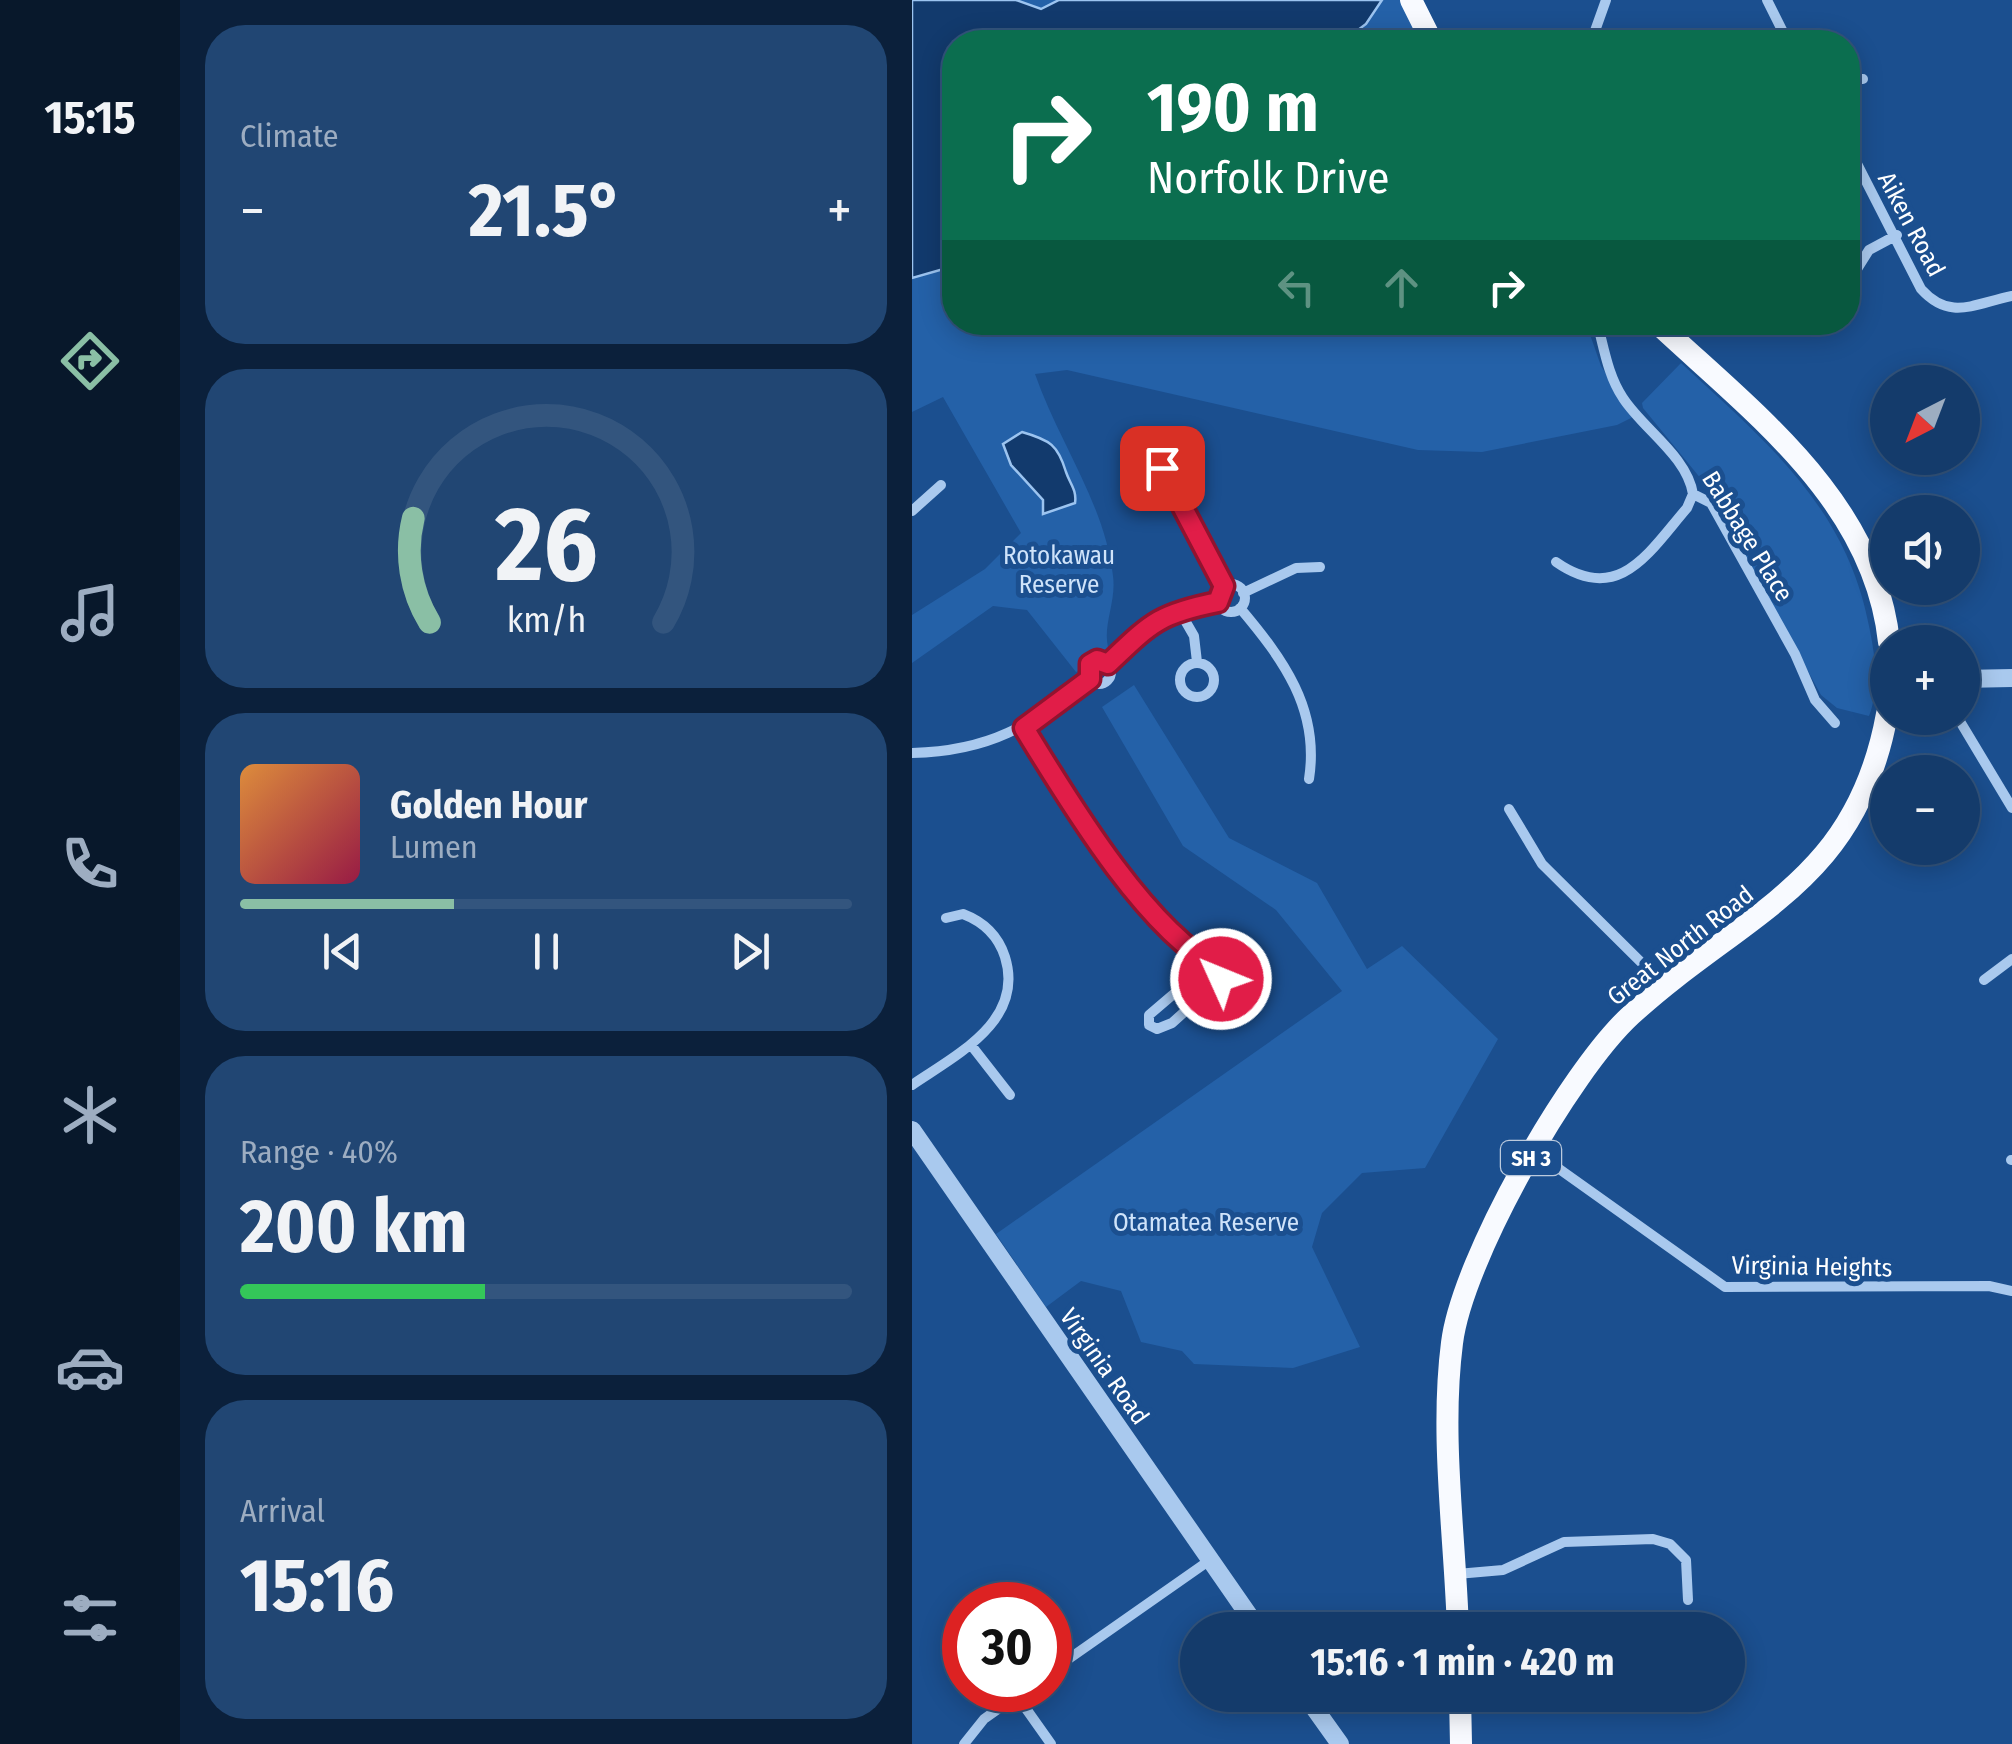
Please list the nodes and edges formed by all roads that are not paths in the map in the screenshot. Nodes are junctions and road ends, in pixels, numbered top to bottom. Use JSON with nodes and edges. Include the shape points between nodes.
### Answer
{"nodes":[{"id":1,"x":1411,"y":0,"type":"edge"},
{"id":2,"x":1606,"y":0,"type":"edge"},
{"id":3,"x":1767,"y":0,"type":"edge"},
{"id":4,"x":1426,"y":30,"type":"edge"},
{"id":5,"x":1596,"y":30,"type":"edge"},
{"id":6,"x":1782,"y":30,"type":"edge"},
{"id":7,"x":1860,"y":168,"type":"edge"},
{"id":8,"x":1897,"y":236,"type":"junction"},
{"id":9,"x":1860,"y":264,"type":"edge"},
{"id":10,"x":2012,"y":296,"type":"edge"},
{"id":11,"x":1600,"y":335,"type":"edge"},
{"id":12,"x":1670,"y":335,"type":"edge"},
{"id":13,"x":1162,"y":459,"type":"dead end"},
{"id":14,"x":941,"y":485,"type":"dead end"},
{"id":15,"x":1693,"y":494,"type":"junction"},
{"id":16,"x":912,"y":511,"type":"edge"},
{"id":17,"x":1556,"y":562,"type":"dead end"},
{"id":18,"x":1320,"y":567,"type":"dead end"},
{"id":19,"x":1224,"y":586,"type":"junction"},
{"id":20,"x":1243,"y":593,"type":"junction"},
{"id":21,"x":1218,"y":602,"type":"junction"},
{"id":22,"x":1240,"y":608,"type":"junction"},
{"id":23,"x":1178,"y":610,"type":"junction"},
{"id":24,"x":1886,"y":625,"type":"edge"},
{"id":25,"x":1197,"y":662,"type":"dead end"},
{"id":26,"x":2012,"y":678,"type":"edge"},
{"id":27,"x":1980,"y":679,"type":"edge"},
{"id":28,"x":1835,"y":723,"type":"dead end"},
{"id":29,"x":1024,"y":728,"type":"junction"},
{"id":30,"x":1881,"y":735,"type":"edge"},
{"id":31,"x":1968,"y":735,"type":"edge"},
{"id":32,"x":912,"y":753,"type":"edge"},
{"id":33,"x":1309,"y":779,"type":"dead end"},
{"id":34,"x":2012,"y":808,"type":"edge"},
{"id":35,"x":1509,"y":810,"type":"dead end"},
{"id":36,"x":946,"y":918,"type":"dead end"},
{"id":37,"x":2012,"y":959,"type":"edge"},
{"id":38,"x":1210,"y":963,"type":"junction"},
{"id":39,"x":1199,"y":972,"type":"junction"},
{"id":40,"x":1984,"y":980,"type":"dead end"},
{"id":41,"x":1664,"y":985,"type":"junction"},
{"id":42,"x":1205,"y":994,"type":"junction"},
{"id":43,"x":971,"y":1044,"type":"junction"},
{"id":44,"x":912,"y":1085,"type":"edge"},
{"id":45,"x":1010,"y":1095,"type":"dead end"},
{"id":46,"x":912,"y":1130,"type":"edge"},
{"id":47,"x":1534,"y":1151,"type":"junction"},
{"id":48,"x":2012,"y":1291,"type":"edge"},
{"id":49,"x":1210,"y":1560,"type":"junction"},
{"id":50,"x":1456,"y":1574,"type":"junction"},
{"id":51,"x":1688,"y":1600,"type":"dead end"},
{"id":52,"x":1246,"y":1612,"type":"edge"},
{"id":53,"x":1457,"y":1612,"type":"edge"},
{"id":54,"x":1072,"y":1657,"type":"edge"},
{"id":55,"x":995,"y":1712,"type":"edge"},
{"id":56,"x":1031,"y":1712,"type":"edge"},
{"id":57,"x":1317,"y":1712,"type":"edge"},
{"id":58,"x":1460,"y":1712,"type":"edge"},
{"id":59,"x":964,"y":1744,"type":"edge"},
{"id":60,"x":1050,"y":1744,"type":"edge"},
{"id":61,"x":1340,"y":1744,"type":"edge"},
{"id":62,"x":1461,"y":1744,"type":"edge"}],
"edges":[{"from":1,"to":4,"type":"highway"},
{"from":2,"to":5,"type":"street"},
{"from":3,"to":6,"type":"street"},
{"from":7,"to":8,"type":"street","name":"Aiken Road"},
{"from":8,"to":9,"type":"street","via":[[1869,250]]},
{"from":8,"to":10,"type":"street","name":"Aiken Road","via":[[1934,304],[1947,310]]},
{"from":11,"to":15,"type":"street","name":"Babbage Place","via":[[1616,387],[1684,470]]},
{"from":12,"to":24,"type":"highway","via":[[1829,493],[1864,553]]},
{"from":13,"to":19,"type":"street","via":[[1165,479]]},
{"from":14,"to":16,"type":"street"},
{"from":15,"to":17,"type":"street","via":[[1688,508],[1626,574],[1598,580]]},
{"from":15,"to":28,"type":"street","name":"Babbage Place","via":[[1711,503],[1722,520],[1815,700]]},
{"from":18,"to":20,"type":"street","via":[[1296,568]]},
{"from":19,"to":20,"type":"street"},
{"from":19,"to":21,"type":"street"},
{"from":20,"to":22,"type":"street"},
{"from":21,"to":22,"type":"street","via":[[1229,611]]},
{"from":21,"to":23,"type":"street"},
{"from":22,"to":33,"type":"street","via":[[1299,689],[1312,746]]},
{"from":23,"to":25,"type":"street","via":[[1194,636]]},
{"from":23,"to":29,"type":"street","via":[[1153,622],[1108,664],[1108,680],[1090,679]]},
{"from":26,"to":27,"type":"street"},
{"from":29,"to":32,"type":"street","via":[[975,747]]},
{"from":29,"to":38,"type":"street","via":[[1088,834],[1184,944]]},
{"from":30,"to":41,"type":"highway","name":"Great North Road","number":"SH 3","via":[[1858,804],[1819,864],[1772,909]]},
{"from":31,"to":34,"type":"street"},
{"from":35,"to":41,"type":"street","via":[[1542,864]]},
{"from":36,"to":43,"type":"street","via":[[978,920],[1006,962],[1000,1014]]},
{"from":37,"to":40,"type":"street"},
{"from":38,"to":39,"type":"street"},
{"from":38,"to":42,"type":"street","via":[[1221,979]]},
{"from":39,"to":42,"type":"street"},
{"from":39,"to":42,"type":"street","via":[[1159,1003],[1148,1025],[1172,1023]]},
{"from":41,"to":47,"type":"highway","name":"Great North Road","number":"SH 3","via":[[1595,1052]]},
{"from":43,"to":44,"type":"street"},
{"from":43,"to":45,"type":"street"},
{"from":46,"to":49,"type":"street","name":"Virginia Road"},
{"from":47,"to":48,"type":"street","name":"Virginia Heights","via":[[1725,1287]]},
{"from":47,"to":50,"type":"highway","name":"Great North Road","number":"SH 3","via":[[1472,1274],[1452,1340]]},
{"from":49,"to":52,"type":"street","name":"Virginia Road"},
{"from":49,"to":54,"type":"street"},
{"from":50,"to":51,"type":"street","via":[[1503,1570],[1564,1542],[1654,1539],[1686,1560]]},
{"from":50,"to":53,"type":"highway","name":"Great North Road","number":"SH 3"},
{"from":55,"to":59,"type":"street"},
{"from":56,"to":60,"type":"street"},
{"from":57,"to":61,"type":"street"},
{"from":58,"to":62,"type":"highway"}]}
